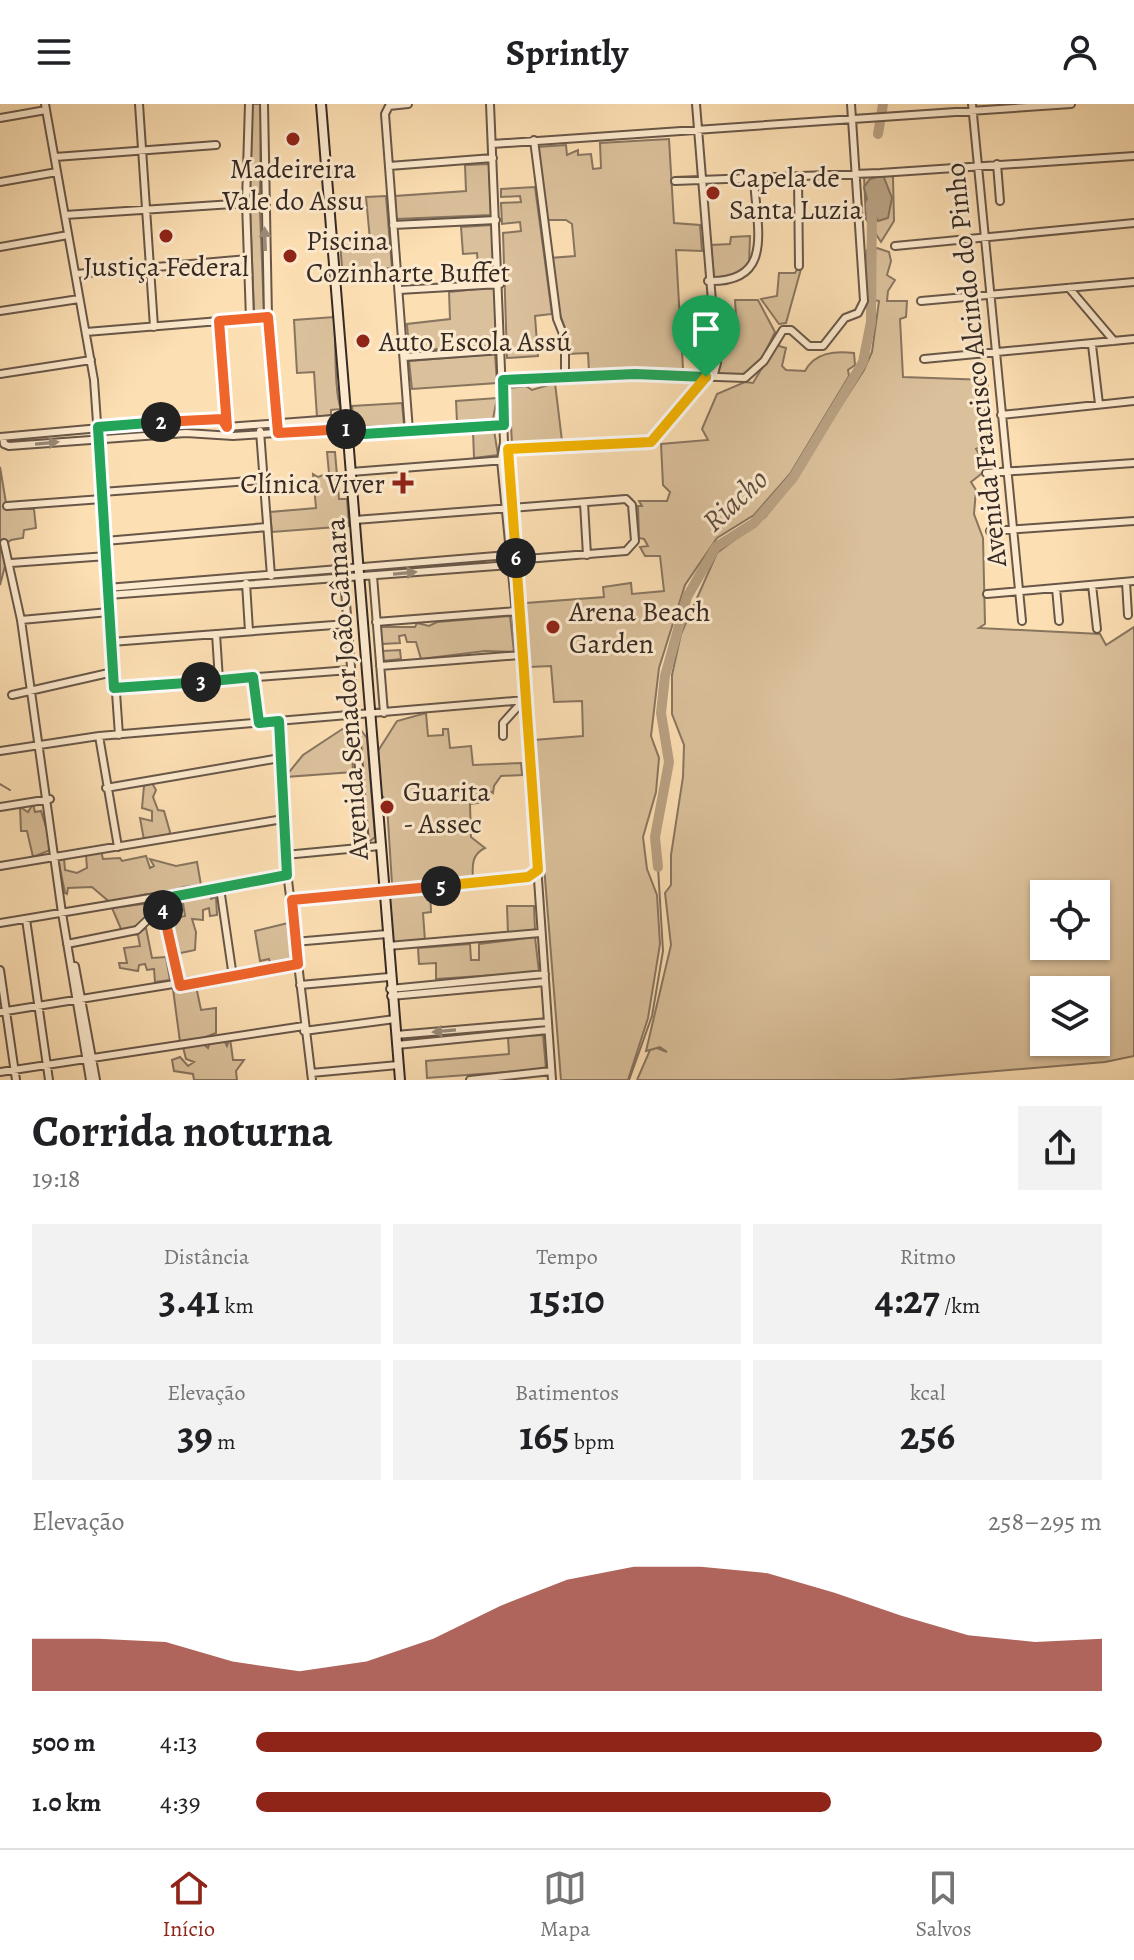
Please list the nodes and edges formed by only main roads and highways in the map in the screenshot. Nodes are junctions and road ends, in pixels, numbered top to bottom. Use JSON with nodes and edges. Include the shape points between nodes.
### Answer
{"nodes":[{"id":1,"x":321,"y":104,"type":"edge"},
{"id":2,"x":400,"y":1080,"type":"edge"}],
"edges":[{"from":1,"to":2,"type":"main road","name":"Avenida Senador João Câmara"}]}
